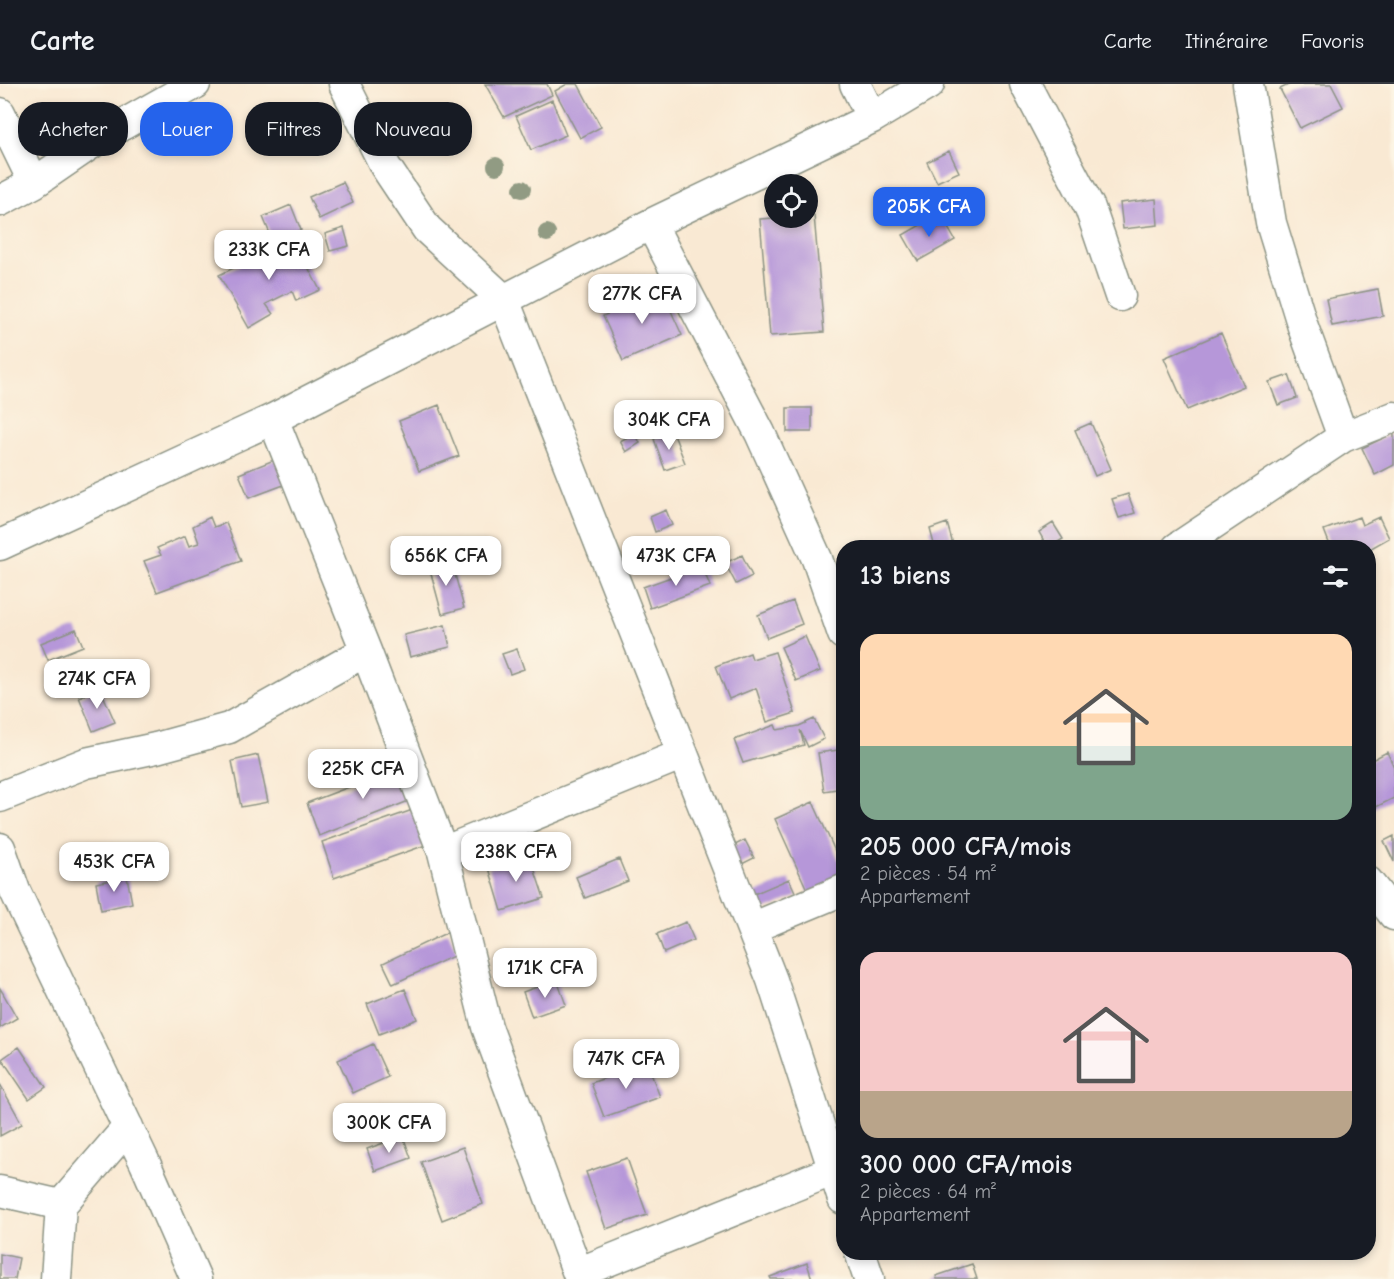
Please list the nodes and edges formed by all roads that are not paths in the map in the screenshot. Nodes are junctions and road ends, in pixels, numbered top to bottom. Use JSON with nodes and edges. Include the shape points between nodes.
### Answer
{"nodes":[{"id":1,"x":195,"y":84,"type":"edge"},
{"id":2,"x":344,"y":84,"type":"edge"},
{"id":3,"x":855,"y":84,"type":"edge"},
{"id":4,"x":929,"y":84,"type":"edge"},
{"id":5,"x":1025,"y":84,"type":"edge"},
{"id":6,"x":1248,"y":84,"type":"edge"},
{"id":7,"x":0,"y":112,"type":"edge"},
{"id":8,"x":872,"y":118,"type":"junction"},
{"id":9,"x":34,"y":183,"type":"junction"},
{"id":10,"x":0,"y":201,"type":"edge"},
{"id":11,"x":651,"y":224,"type":"junction"},
{"id":12,"x":1120,"y":296,"type":"dead end"},
{"id":13,"x":504,"y":300,"type":"junction"},
{"id":14,"x":1394,"y":417,"type":"edge"},
{"id":15,"x":273,"y":418,"type":"junction"},
{"id":16,"x":1343,"y":437,"type":"junction"},
{"id":17,"x":1189,"y":540,"type":"edge"},
{"id":18,"x":0,"y":545,"type":"edge"},
{"id":19,"x":836,"y":613,"type":"edge"},
{"id":20,"x":366,"y":651,"type":"junction"},
{"id":21,"x":683,"y":754,"type":"junction"},
{"id":22,"x":0,"y":797,"type":"edge"},
{"id":23,"x":0,"y":848,"type":"edge"},
{"id":24,"x":443,"y":852,"type":"junction"},
{"id":25,"x":836,"y":893,"type":"edge"},
{"id":26,"x":1376,"y":896,"type":"edge"},
{"id":27,"x":1394,"y":915,"type":"edge"},
{"id":28,"x":752,"y":928,"type":"junction"},
{"id":29,"x":128,"y":1127,"type":"junction"},
{"id":30,"x":834,"y":1170,"type":"junction"},
{"id":31,"x":836,"y":1176,"type":"edge"},
{"id":32,"x":0,"y":1191,"type":"edge"},
{"id":33,"x":61,"y":1205,"type":"junction"},
{"id":34,"x":863,"y":1260,"type":"edge"},
{"id":35,"x":579,"y":1276,"type":"edge"},
{"id":36,"x":56,"y":1279,"type":"edge"},
{"id":37,"x":196,"y":1279,"type":"edge"},
{"id":38,"x":869,"y":1279,"type":"edge"}],
"edges":[{"from":1,"to":9,"type":"street","via":[[101,137]]},
{"from":2,"to":13,"type":"street","via":[[385,166],[427,229]]},
{"from":3,"to":8,"type":"street"},
{"from":4,"to":8,"type":"street"},
{"from":5,"to":12,"type":"street","via":[[1090,207]]},
{"from":6,"to":16,"type":"street","via":[[1271,223]]},
{"from":7,"to":9,"type":"street"},
{"from":8,"to":11,"type":"street"},
{"from":9,"to":10,"type":"street"},
{"from":11,"to":13,"type":"street"},
{"from":11,"to":19,"type":"street","via":[[760,433],[818,559]]},
{"from":13,"to":15,"type":"street"},
{"from":13,"to":21,"type":"street"},
{"from":14,"to":16,"type":"street"},
{"from":15,"to":18,"type":"street"},
{"from":15,"to":20,"type":"street"},
{"from":16,"to":17,"type":"street"},
{"from":20,"to":22,"type":"street","via":[[229,728],[86,763]]},
{"from":20,"to":24,"type":"street"},
{"from":21,"to":24,"type":"street"},
{"from":21,"to":28,"type":"street"},
{"from":23,"to":29,"type":"street","via":[[15,891]]},
{"from":24,"to":35,"type":"street","via":[[487,1027]]},
{"from":25,"to":28,"type":"street"},
{"from":26,"to":27,"type":"street"},
{"from":28,"to":30,"type":"street"},
{"from":29,"to":33,"type":"street"},
{"from":29,"to":37,"type":"street"},
{"from":30,"to":31,"type":"street"},
{"from":30,"to":35,"type":"street"},
{"from":32,"to":33,"type":"street"},
{"from":33,"to":36,"type":"street"},
{"from":34,"to":38,"type":"street"}]}
